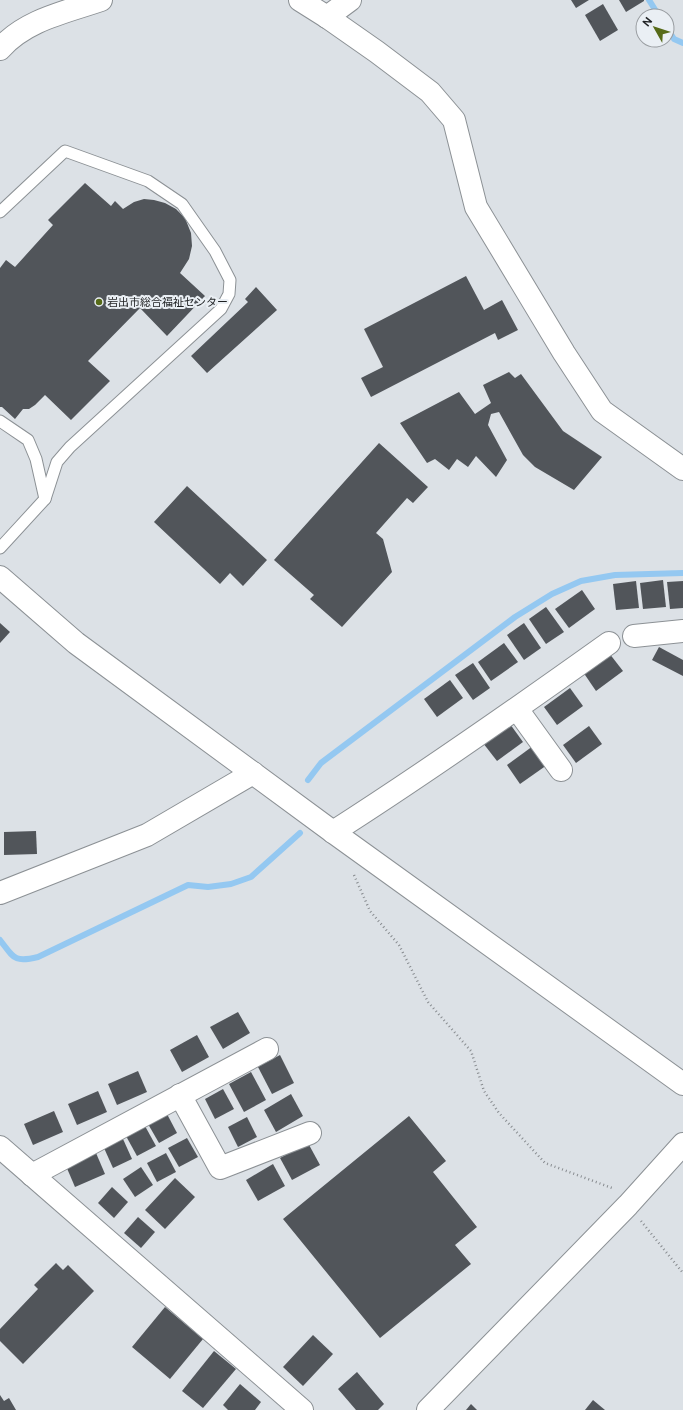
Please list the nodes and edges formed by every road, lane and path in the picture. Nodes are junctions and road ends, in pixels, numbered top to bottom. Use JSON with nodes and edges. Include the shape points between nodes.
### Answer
{"nodes":[{"id":1,"x":101,"y":0,"type":"edge"},
{"id":2,"x":300,"y":0,"type":"edge"},
{"id":3,"x":350,"y":0,"type":"edge"},
{"id":4,"x":327,"y":17,"type":"junction"},
{"id":5,"x":0,"y":49,"type":"edge"},
{"id":6,"x":0,"y":212,"type":"edge"},
{"id":7,"x":0,"y":421,"type":"edge"},
{"id":8,"x":683,"y":469,"type":"edge"},
{"id":9,"x":45,"y":499,"type":"junction"},
{"id":10,"x":0,"y":548,"type":"edge"},
{"id":11,"x":0,"y":577,"type":"edge"},
{"id":12,"x":683,"y":631,"type":"edge"},
{"id":13,"x":634,"y":636,"type":"dead end"},
{"id":14,"x":609,"y":643,"type":"dead end"},
{"id":15,"x":517,"y":709,"type":"junction"},
{"id":16,"x":561,"y":770,"type":"dead end"},
{"id":17,"x":253,"y":773,"type":"junction"},
{"id":18,"x":333,"y":832,"type":"junction"},
{"id":19,"x":353,"y":872,"type":"dead end"},
{"id":20,"x":0,"y":891,"type":"edge"},
{"id":21,"x":267,"y":1049,"type":"dead end"},
{"id":22,"x":683,"y":1084,"type":"edge"},
{"id":23,"x":180,"y":1095,"type":"junction"},
{"id":24,"x":310,"y":1133,"type":"dead end"},
{"id":25,"x":683,"y":1144,"type":"edge"},
{"id":26,"x":0,"y":1147,"type":"edge"},
{"id":27,"x":32,"y":1175,"type":"junction"},
{"id":28,"x":612,"y":1188,"type":"dead end"},
{"id":29,"x":628,"y":1205,"type":"junction"},
{"id":30,"x":683,"y":1273,"type":"edge"},
{"id":31,"x":302,"y":1410,"type":"edge"},
{"id":32,"x":428,"y":1410,"type":"edge"}],
"edges":[{"from":1,"to":5,"type":"street","via":[[39,21],[8,40]]},
{"from":2,"to":4,"type":"street"},
{"from":3,"to":4,"type":"street"},
{"from":4,"to":8,"type":"street","via":[[430,92],[454,120],[476,208],[598,405],[602,411]]},
{"from":6,"to":9,"type":"lane","via":[[65,151],[148,181],[182,204],[215,251],[230,280],[229,294],[220,309],[70,447],[57,462]]},
{"from":7,"to":9,"type":"lane","via":[[28,440],[36,459]]},
{"from":9,"to":10,"type":"lane"},
{"from":11,"to":17,"type":"street","via":[[76,643]]},
{"from":12,"to":13,"type":"street"},
{"from":14,"to":15,"type":"street"},
{"from":15,"to":16,"type":"street"},
{"from":15,"to":18,"type":"street"},
{"from":17,"to":18,"type":"street"},
{"from":17,"to":20,"type":"street","via":[[147,835]]},
{"from":18,"to":22,"type":"street"},
{"from":19,"to":28,"type":"path","via":[[370,911],[399,945],[428,1002],[471,1051],[484,1090],[499,1114],[546,1163]]},
{"from":21,"to":23,"type":"street"},
{"from":23,"to":24,"type":"street","via":[[220,1168]]},
{"from":23,"to":27,"type":"street"},
{"from":25,"to":29,"type":"street"},
{"from":26,"to":27,"type":"street"},
{"from":27,"to":31,"type":"street"},
{"from":29,"to":30,"type":"path"},
{"from":29,"to":32,"type":"street"}]}
